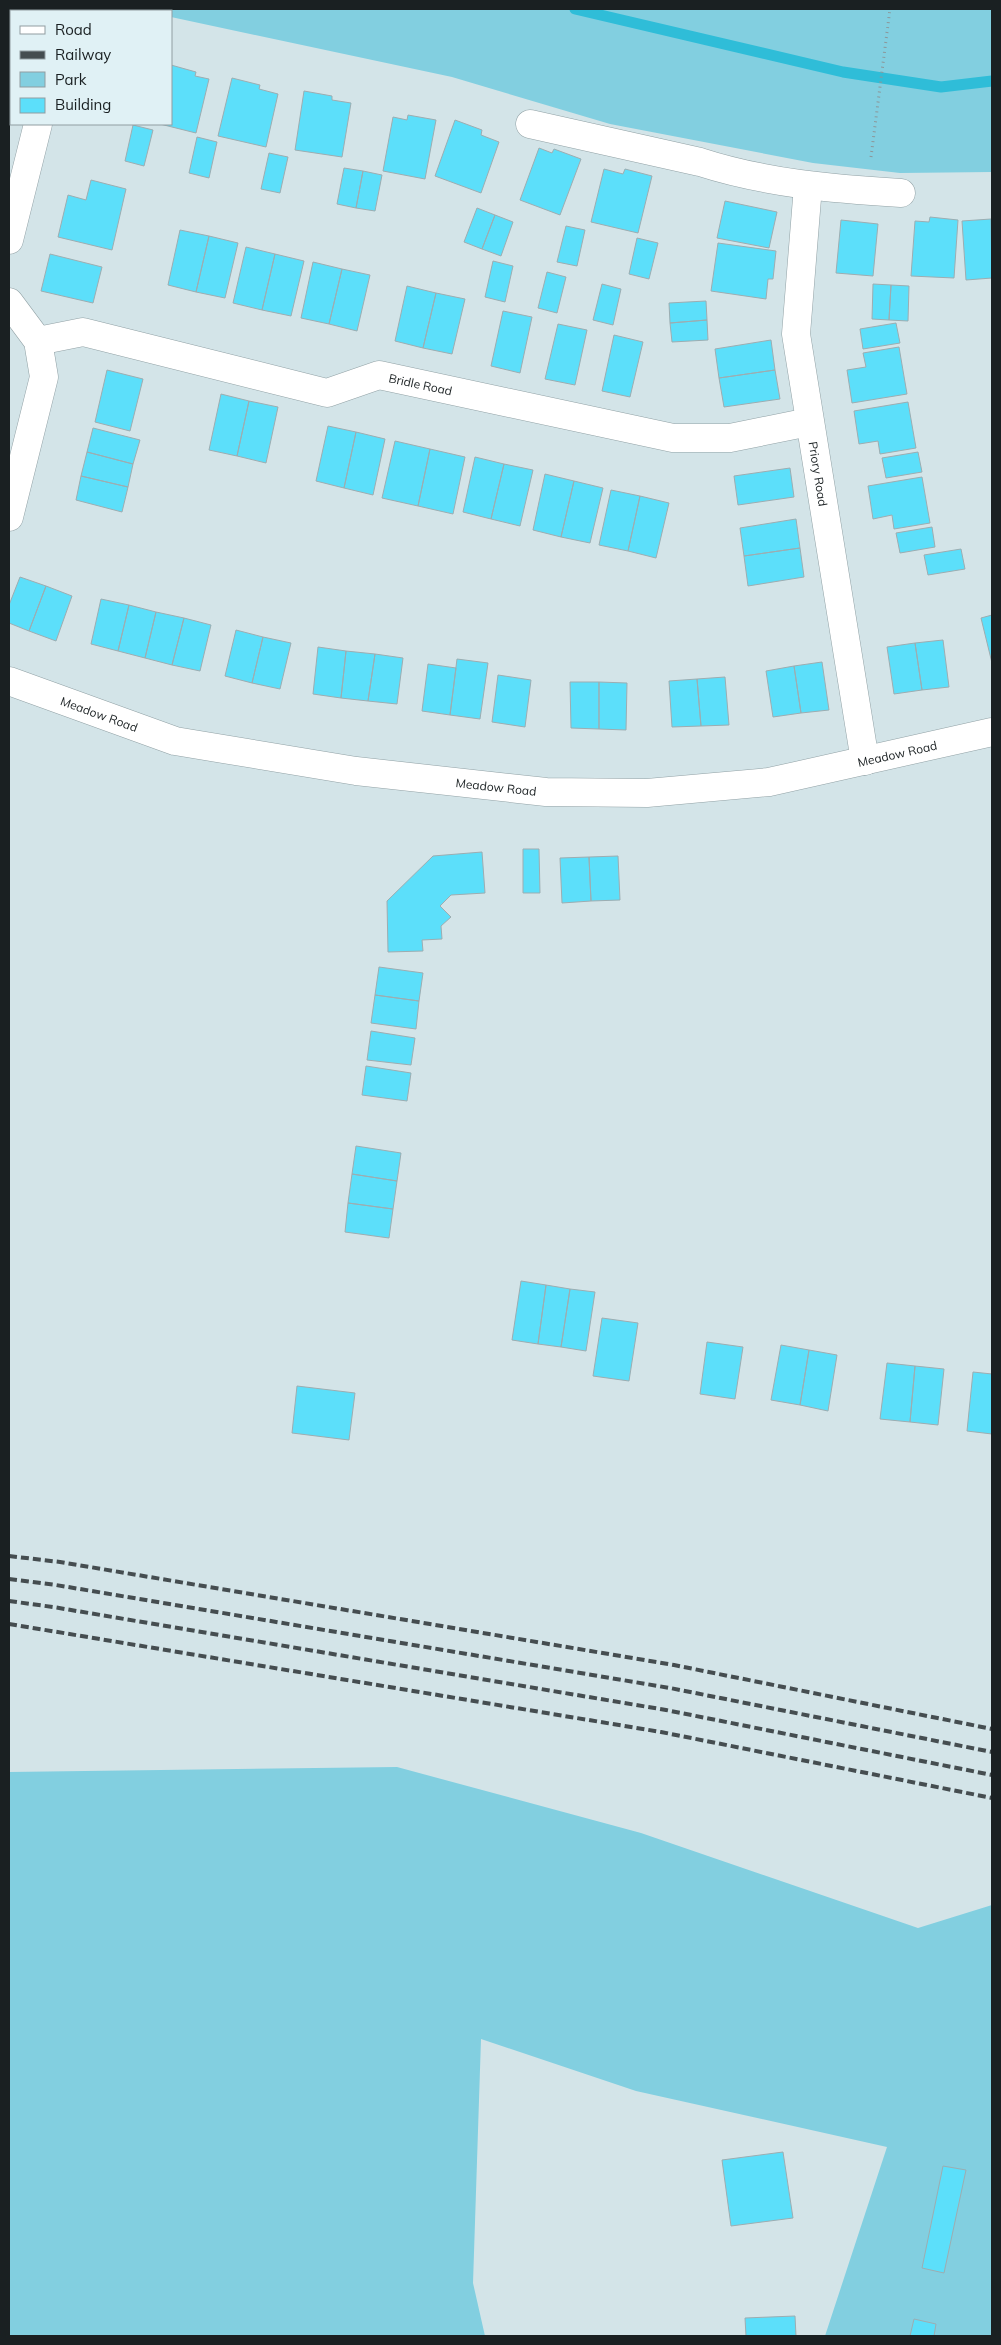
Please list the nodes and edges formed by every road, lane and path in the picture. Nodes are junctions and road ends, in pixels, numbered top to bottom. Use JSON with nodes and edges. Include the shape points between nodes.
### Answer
{"nodes":[{"id":1,"x":890,"y":9,"type":"edge"},
{"id":2,"x":530,"y":124,"type":"dead end"},
{"id":3,"x":38,"y":125,"type":"edge"},
{"id":4,"x":808,"y":186,"type":"junction"},
{"id":5,"x":866,"y":190,"type":"junction"},
{"id":6,"x":901,"y":192,"type":"dead end"},
{"id":7,"x":9,"y":240,"type":"edge"},
{"id":8,"x":9,"y":302,"type":"edge"},
{"id":9,"x":38,"y":341,"type":"junction"},
{"id":10,"x":809,"y":422,"type":"junction"},
{"id":11,"x":9,"y":517,"type":"edge"},
{"id":12,"x":9,"y":681,"type":"edge"},
{"id":13,"x":992,"y":732,"type":"edge"},
{"id":14,"x":865,"y":761,"type":"junction"}],
"edges":[{"from":1,"to":5,"type":"path"},
{"from":2,"to":4,"type":"street","via":[[724,170]]},
{"from":3,"to":7,"type":"street"},
{"from":4,"to":5,"type":"street"},
{"from":4,"to":10,"type":"street","name":"Priory Road","via":[[796,334]]},
{"from":5,"to":6,"type":"street"},
{"from":8,"to":9,"type":"street"},
{"from":9,"to":10,"type":"street","name":"Bridle Road","via":[[82,332],[327,392],[378,375],[673,438],[730,438]]},
{"from":9,"to":11,"type":"street","via":[[44,377]]},
{"from":10,"to":14,"type":"street","name":"Priory Road"},
{"from":12,"to":14,"type":"street","name":"Meadow Road","via":[[175,741],[356,771],[536,791],[646,793],[769,782]]},
{"from":13,"to":14,"type":"street","name":"Meadow Road"}]}
